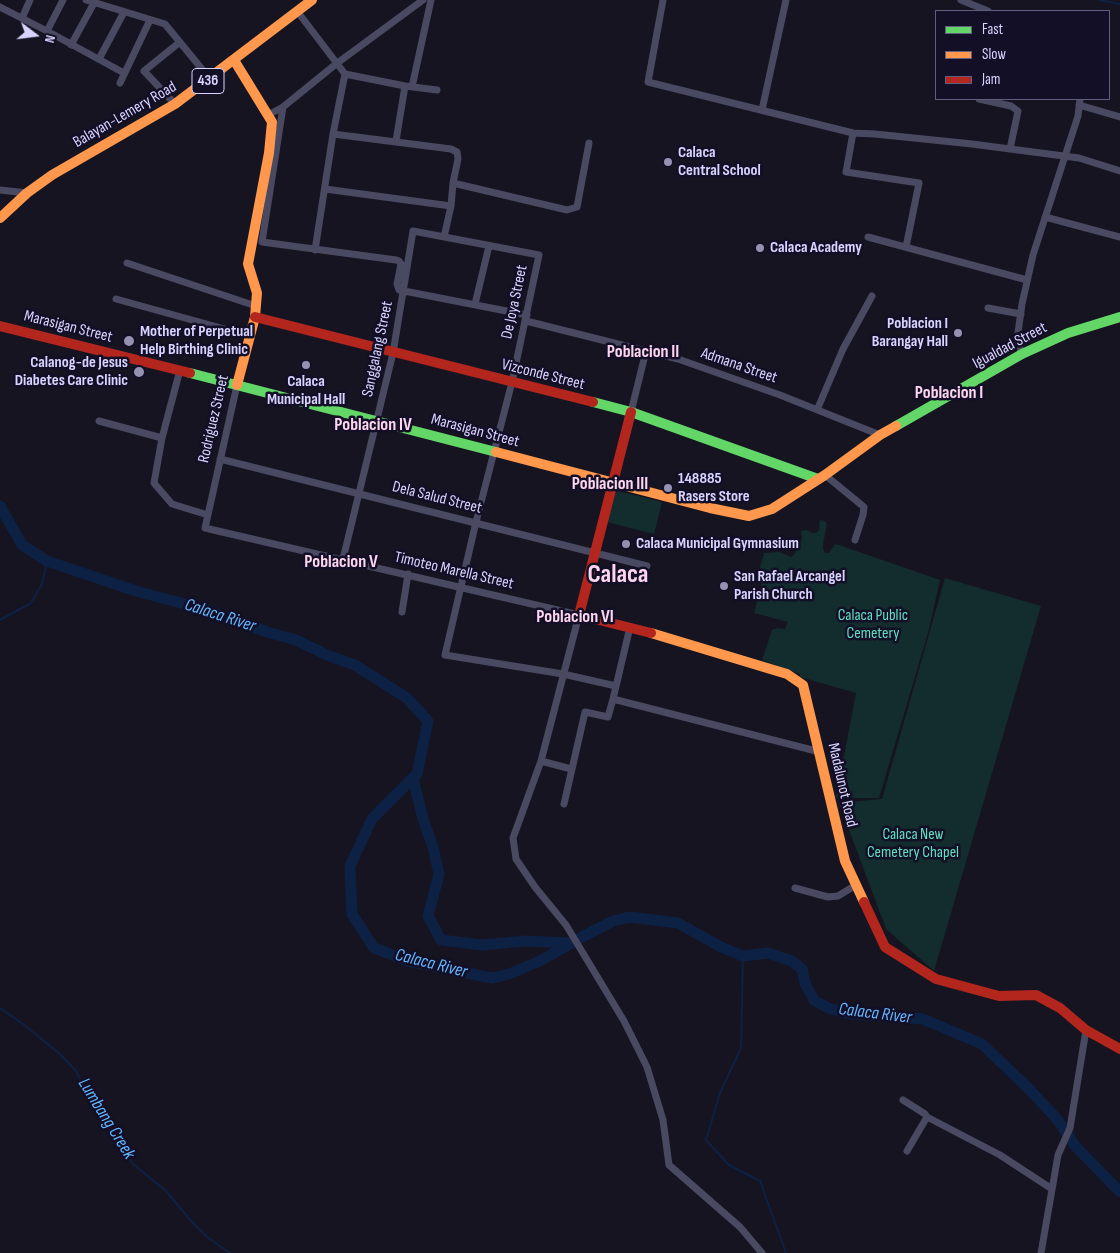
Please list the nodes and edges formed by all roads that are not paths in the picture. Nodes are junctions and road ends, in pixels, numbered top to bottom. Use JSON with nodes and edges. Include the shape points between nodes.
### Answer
{"nodes":[{"id":1,"x":30,"y":0,"type":"edge"},
{"id":2,"x":63,"y":0,"type":"edge"},
{"id":3,"x":86,"y":0,"type":"edge"},
{"id":4,"x":312,"y":0,"type":"edge"},
{"id":5,"x":423,"y":0,"type":"edge"},
{"id":6,"x":431,"y":0,"type":"edge"},
{"id":7,"x":662,"y":0,"type":"edge"},
{"id":8,"x":786,"y":0,"type":"edge"},
{"id":9,"x":962,"y":0,"type":"edge"},
{"id":10,"x":94,"y":3,"type":"junction"},
{"id":11,"x":0,"y":7,"type":"edge"},
{"id":12,"x":986,"y":10,"type":"edge"},
{"id":13,"x":297,"y":11,"type":"junction"},
{"id":14,"x":124,"y":12,"type":"junction"},
{"id":15,"x":22,"y":18,"type":"junction"},
{"id":16,"x":150,"y":20,"type":"junction"},
{"id":17,"x":47,"y":30,"type":"junction"},
{"id":18,"x":180,"y":42,"type":"junction"},
{"id":19,"x":72,"y":45,"type":"junction"},
{"id":20,"x":99,"y":59,"type":"junction"},
{"id":21,"x":234,"y":60,"type":"junction"},
{"id":22,"x":336,"y":64,"type":"junction"},
{"id":23,"x":124,"y":73,"type":"junction"},
{"id":24,"x":345,"y":74,"type":"junction"},
{"id":25,"x":210,"y":80,"type":"junction"},
{"id":26,"x":120,"y":83,"type":"dead end"},
{"id":27,"x":408,"y":87,"type":"junction"},
{"id":28,"x":437,"y":90,"type":"dead end"},
{"id":29,"x":984,"y":100,"type":"edge"},
{"id":30,"x":1080,"y":102,"type":"edge"},
{"id":31,"x":175,"y":104,"type":"junction"},
{"id":32,"x":283,"y":107,"type":"junction"},
{"id":33,"x":762,"y":110,"type":"junction"},
{"id":34,"x":268,"y":115,"type":"junction"},
{"id":35,"x":1120,"y":117,"type":"edge"},
{"id":36,"x":853,"y":133,"type":"junction"},
{"id":37,"x":333,"y":134,"type":"junction"},
{"id":38,"x":396,"y":141,"type":"junction"},
{"id":39,"x":589,"y":143,"type":"dead end"},
{"id":40,"x":1010,"y":149,"type":"junction"},
{"id":41,"x":1064,"y":157,"type":"junction"},
{"id":42,"x":1120,"y":172,"type":"edge"},
{"id":43,"x":453,"y":183,"type":"junction"},
{"id":44,"x":325,"y":189,"type":"junction"},
{"id":45,"x":0,"y":190,"type":"edge"},
{"id":46,"x":27,"y":193,"type":"junction"},
{"id":47,"x":451,"y":206,"type":"junction"},
{"id":48,"x":1045,"y":217,"type":"junction"},
{"id":49,"x":0,"y":218,"type":"edge"},
{"id":50,"x":444,"y":237,"type":"junction"},
{"id":51,"x":868,"y":237,"type":"dead end"},
{"id":52,"x":1120,"y":237,"type":"edge"},
{"id":53,"x":489,"y":246,"type":"junction"},
{"id":54,"x":906,"y":247,"type":"junction"},
{"id":55,"x":315,"y":250,"type":"junction"},
{"id":56,"x":126,"y":263,"type":"dead end"},
{"id":57,"x":1027,"y":280,"type":"junction"},
{"id":58,"x":404,"y":291,"type":"junction"},
{"id":59,"x":872,"y":296,"type":"dead end"},
{"id":60,"x":116,"y":299,"type":"dead end"},
{"id":61,"x":475,"y":304,"type":"junction"},
{"id":62,"x":256,"y":306,"type":"junction"},
{"id":63,"x":988,"y":308,"type":"dead end"},
{"id":64,"x":1021,"y":314,"type":"junction"},
{"id":65,"x":255,"y":317,"type":"junction"},
{"id":66,"x":1120,"y":317,"type":"edge"},
{"id":67,"x":527,"y":318,"type":"junction"},
{"id":68,"x":0,"y":326,"type":"edge"},
{"id":69,"x":250,"y":336,"type":"junction"},
{"id":70,"x":646,"y":352,"type":"junction"},
{"id":71,"x":393,"y":353,"type":"junction"},
{"id":72,"x":1022,"y":354,"type":"junction"},
{"id":73,"x":180,"y":370,"type":"junction"},
{"id":74,"x":512,"y":382,"type":"junction"},
{"id":75,"x":237,"y":385,"type":"junction"},
{"id":76,"x":817,"y":410,"type":"junction"},
{"id":77,"x":631,"y":412,"type":"junction"},
{"id":78,"x":99,"y":421,"type":"dead end"},
{"id":79,"x":376,"y":421,"type":"junction"},
{"id":80,"x":880,"y":435,"type":"junction"},
{"id":81,"x":162,"y":438,"type":"junction"},
{"id":82,"x":495,"y":452,"type":"junction"},
{"id":83,"x":220,"y":459,"type":"junction"},
{"id":84,"x":822,"y":477,"type":"junction"},
{"id":85,"x":614,"y":483,"type":"junction"},
{"id":86,"x":360,"y":494,"type":"junction"},
{"id":87,"x":208,"y":515,"type":"junction"},
{"id":88,"x":476,"y":522,"type":"junction"},
{"id":89,"x":205,"y":528,"type":"joint"},
{"id":90,"x":855,"y":540,"type":"dead end"},
{"id":91,"x":596,"y":553,"type":"junction"},
{"id":92,"x":343,"y":560,"type":"junction"},
{"id":93,"x":647,"y":566,"type":"dead end"},
{"id":94,"x":408,"y":574,"type":"junction"},
{"id":95,"x":461,"y":587,"type":"junction"},
{"id":96,"x":402,"y":612,"type":"dead end"},
{"id":97,"x":578,"y":614,"type":"junction"},
{"id":98,"x":630,"y":627,"type":"junction"},
{"id":99,"x":563,"y":674,"type":"junction"},
{"id":100,"x":616,"y":686,"type":"junction"},
{"id":101,"x":613,"y":699,"type":"junction"},
{"id":102,"x":820,"y":752,"type":"junction"},
{"id":103,"x":541,"y":761,"type":"junction"},
{"id":104,"x":571,"y":769,"type":"junction"},
{"id":105,"x":564,"y":804,"type":"dead end"},
{"id":106,"x":856,"y":885,"type":"junction"},
{"id":107,"x":795,"y":888,"type":"dead end"},
{"id":108,"x":1086,"y":1030,"type":"junction"},
{"id":109,"x":1120,"y":1049,"type":"edge"},
{"id":110,"x":903,"y":1100,"type":"dead end"},
{"id":111,"x":927,"y":1117,"type":"junction"},
{"id":112,"x":907,"y":1151,"type":"dead end"},
{"id":113,"x":1052,"y":1189,"type":"junction"},
{"id":114,"x":762,"y":1253,"type":"edge"},
{"id":115,"x":1041,"y":1253,"type":"edge"}],
"edges":[{"from":1,"to":15,"type":"street"},
{"from":2,"to":17,"type":"street"},
{"from":3,"to":10,"type":"street"},
{"from":4,"to":13,"type":"main road","name":"Balayan-Lemery Road","number":"436"},
{"from":5,"to":22,"type":"street"},
{"from":6,"to":27,"type":"street"},
{"from":7,"to":33,"type":"street","via":[[648,82]]},
{"from":8,"to":33,"type":"street"},
{"from":9,"to":12,"type":"street"},
{"from":10,"to":14,"type":"street"},
{"from":10,"to":19,"type":"street"},
{"from":11,"to":15,"type":"street"},
{"from":13,"to":21,"type":"main road","name":"Balayan-Lemery Road","number":"436"},
{"from":13,"to":22,"type":"street"},
{"from":14,"to":16,"type":"street"},
{"from":14,"to":20,"type":"street"},
{"from":15,"to":17,"type":"street"},
{"from":16,"to":18,"type":"street","via":[[165,24]]},
{"from":16,"to":23,"type":"street"},
{"from":17,"to":19,"type":"street"},
{"from":18,"to":25,"type":"street"},
{"from":18,"to":31,"type":"street","via":[[144,71]]},
{"from":19,"to":20,"type":"street"},
{"from":20,"to":23,"type":"street"},
{"from":21,"to":25,"type":"main road","name":"Balayan-Lemery Road","number":"436"},
{"from":21,"to":34,"type":"main road"},
{"from":22,"to":24,"type":"street"},
{"from":22,"to":32,"type":"street"},
{"from":23,"to":26,"type":"street"},
{"from":24,"to":27,"type":"street"},
{"from":24,"to":37,"type":"street"},
{"from":25,"to":31,"type":"main road","name":"Balayan-Lemery Road","number":"436"},
{"from":27,"to":28,"type":"street"},
{"from":27,"to":38,"type":"street"},
{"from":29,"to":40,"type":"street","via":[[1011,106],[1018,111]]},
{"from":30,"to":35,"type":"street"},
{"from":30,"to":41,"type":"street"},
{"from":31,"to":46,"type":"main road","name":"Balayan-Lemery Road","number":"436","via":[[52,175]]},
{"from":32,"to":34,"type":"street"},
{"from":32,"to":55,"type":"street","via":[[262,242]]},
{"from":33,"to":36,"type":"street"},
{"from":34,"to":62,"type":"main road","name":"Rodriguez Street","via":[[272,122],[269,153],[248,264],[257,293]]},
{"from":36,"to":40,"type":"street"},
{"from":36,"to":54,"type":"street","via":[[846,172],[919,183]]},
{"from":37,"to":38,"type":"street"},
{"from":37,"to":44,"type":"street"},
{"from":38,"to":43,"type":"street","via":[[457,152]]},
{"from":39,"to":43,"type":"street","via":[[577,207],[567,210]]},
{"from":40,"to":41,"type":"street"},
{"from":41,"to":42,"type":"street","via":[[1079,158]]},
{"from":41,"to":48,"type":"street"},
{"from":43,"to":47,"type":"street"},
{"from":44,"to":47,"type":"street"},
{"from":44,"to":55,"type":"street"},
{"from":45,"to":46,"type":"street"},
{"from":46,"to":49,"type":"main road","name":"Balayan-Lemery Road","number":"436"},
{"from":47,"to":50,"type":"street"},
{"from":48,"to":52,"type":"street"},
{"from":48,"to":57,"type":"street"},
{"from":50,"to":53,"type":"street"},
{"from":50,"to":58,"type":"street","name":"Sanggalang Street","via":[[414,231]]},
{"from":51,"to":54,"type":"street"},
{"from":53,"to":61,"type":"street"},
{"from":53,"to":67,"type":"street","name":"De Joya Street","via":[[539,255]]},
{"from":54,"to":57,"type":"street"},
{"from":55,"to":58,"type":"street","via":[[399,261],[397,288]]},
{"from":56,"to":62,"type":"street"},
{"from":57,"to":64,"type":"street"},
{"from":58,"to":61,"type":"street","name":"Admana Street"},
{"from":58,"to":71,"type":"street","name":"Sanggalang Street"},
{"from":59,"to":76,"type":"street","via":[[843,349]]},
{"from":60,"to":69,"type":"street"},
{"from":61,"to":67,"type":"street","name":"Admana Street"},
{"from":62,"to":65,"type":"main road","name":"Rodriguez Street"},
{"from":63,"to":64,"type":"street"},
{"from":64,"to":72,"type":"street","via":[[1017,340]]},
{"from":65,"to":69,"type":"main road","name":"Rodriguez Street"},
{"from":65,"to":71,"type":"main road","name":"Vizconde Street"},
{"from":66,"to":72,"type":"main road","name":"Igualdad Street","via":[[1068,333]]},
{"from":67,"to":70,"type":"street","name":"Admana Street"},
{"from":67,"to":74,"type":"street","name":"De Joya Street"},
{"from":68,"to":73,"type":"main road","name":"Marasigan Street"},
{"from":69,"to":75,"type":"main road","name":"Rodriguez Street"},
{"from":70,"to":76,"type":"street","name":"Admana Street","via":[[678,359]]},
{"from":70,"to":77,"type":"street"},
{"from":71,"to":74,"type":"main road","name":"Vizconde Street"},
{"from":71,"to":79,"type":"street","name":"Sanggalang Street"},
{"from":72,"to":80,"type":"main road","name":"Igualdad Street"},
{"from":73,"to":75,"type":"main road","name":"Marasigan Street"},
{"from":73,"to":81,"type":"street"},
{"from":74,"to":77,"type":"main road","name":"Vizconde Street"},
{"from":74,"to":82,"type":"street","name":"De Joya Street"},
{"from":75,"to":79,"type":"main road","name":"Marasigan Street"},
{"from":75,"to":83,"type":"street","name":"Rodriguez Street"},
{"from":76,"to":80,"type":"street","name":"Admana Street"},
{"from":77,"to":84,"type":"main road","name":"Vizconde Street"},
{"from":77,"to":85,"type":"main road"},
{"from":78,"to":81,"type":"street"},
{"from":79,"to":82,"type":"main road","name":"Marasigan Street"},
{"from":79,"to":86,"type":"street","name":"Sanggalang Street"},
{"from":80,"to":84,"type":"main road","name":"Igualdad Street"},
{"from":81,"to":87,"type":"street","via":[[154,483],[172,504]]},
{"from":82,"to":85,"type":"main road","name":"Marasigan Street"},
{"from":82,"to":88,"type":"street","name":"De Joya Street"},
{"from":83,"to":86,"type":"street","name":"Dela Salud Street"},
{"from":83,"to":87,"type":"street","name":"Rodriguez Street"},
{"from":84,"to":85,"type":"main road","name":"Marasigan Street","via":[[772,509],[749,516]]},
{"from":84,"to":90,"type":"street","via":[[864,507]]},
{"from":85,"to":91,"type":"main road"},
{"from":86,"to":88,"type":"street","name":"Dela Salud Street"},
{"from":86,"to":92,"type":"street","name":"Sanggalang Street"},
{"from":87,"to":89,"type":"street","name":"Rodriguez Street"},
{"from":88,"to":91,"type":"street","name":"Dela Salud Street"},
{"from":88,"to":95,"type":"street","name":"De Joya Street"},
{"from":89,"to":92,"type":"street","name":"Timoteo Marella Street"},
{"from":91,"to":93,"type":"street","name":"Dela Salud Street"},
{"from":91,"to":97,"type":"main road"},
{"from":92,"to":94,"type":"street","name":"Timoteo Marella Street"},
{"from":94,"to":95,"type":"street","name":"Timoteo Marella Street"},
{"from":94,"to":96,"type":"street"},
{"from":95,"to":97,"type":"street","name":"Timoteo Marella Street"},
{"from":95,"to":99,"type":"street","name":"De Joya Street","via":[[445,655]]},
{"from":97,"to":98,"type":"main road","name":"Madalunot Road"},
{"from":97,"to":99,"type":"street"},
{"from":98,"to":100,"type":"street"},
{"from":98,"to":102,"type":"main road","name":"Madalunot Road","via":[[787,674],[803,685]]},
{"from":99,"to":100,"type":"street"},
{"from":99,"to":103,"type":"street"},
{"from":100,"to":101,"type":"street"},
{"from":101,"to":102,"type":"street"},
{"from":101,"to":104,"type":"street","via":[[608,717],[585,712]]},
{"from":102,"to":106,"type":"main road","name":"Madalunot Road","via":[[845,862]]},
{"from":103,"to":104,"type":"street"},
{"from":103,"to":114,"type":"street","via":[[513,838],[516,859],[566,925],[624,1021],[647,1067],[663,1120],[669,1165],[740,1227]]},
{"from":104,"to":105,"type":"street"},
{"from":106,"to":107,"type":"street","via":[[838,896]]},
{"from":106,"to":108,"type":"main road","name":"Madalunot Road","via":[[885,947],[936,980],[999,996],[1036,995],[1060,1008]]},
{"from":108,"to":109,"type":"main road","name":"Madalunot Road"},
{"from":108,"to":113,"type":"street","via":[[1070,1128],[1058,1156]]},
{"from":110,"to":111,"type":"street"},
{"from":111,"to":112,"type":"street"},
{"from":111,"to":113,"type":"street","via":[[1000,1154]]},
{"from":113,"to":115,"type":"street"}]}
